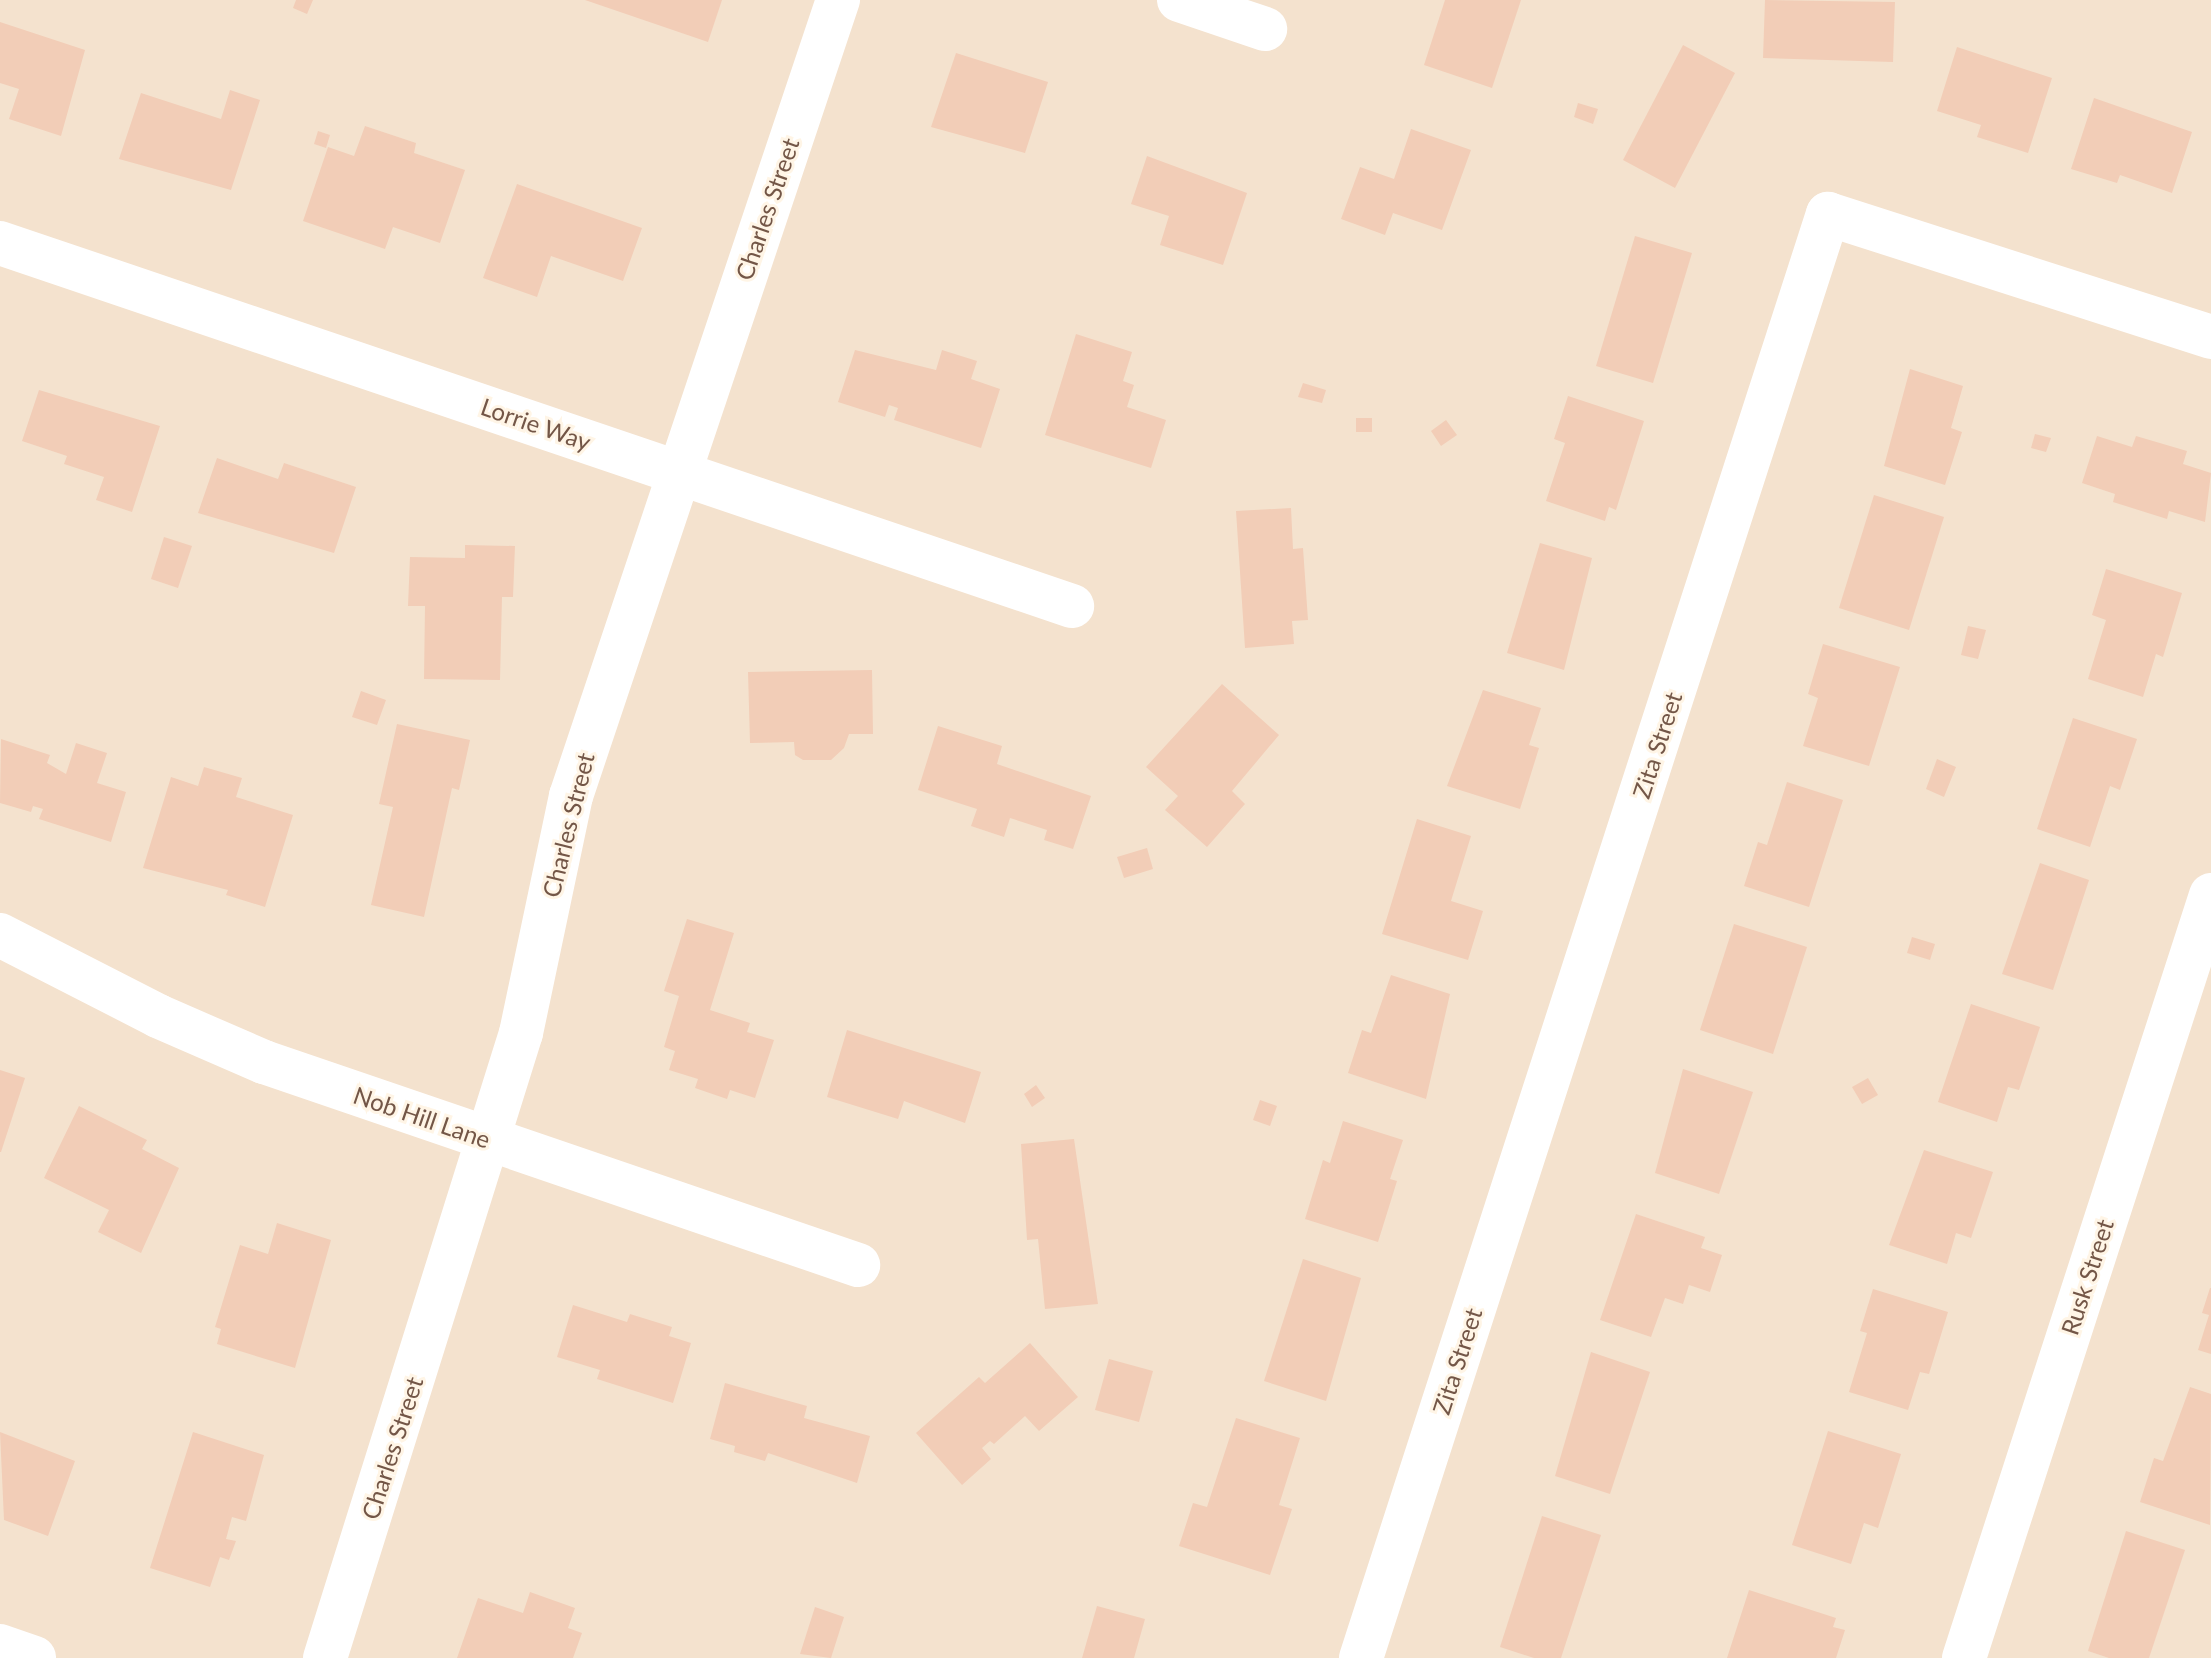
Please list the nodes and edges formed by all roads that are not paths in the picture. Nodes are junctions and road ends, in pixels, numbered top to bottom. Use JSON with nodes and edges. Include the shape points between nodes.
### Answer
{"nodes":[{"id":1,"x":838,"y":0,"type":"edge"},
{"id":2,"x":1179,"y":0,"type":"edge"},
{"id":3,"x":1265,"y":29,"type":"dead end"},
{"id":4,"x":0,"y":243,"type":"edge"},
{"id":5,"x":2211,"y":337,"type":"edge"},
{"id":6,"x":679,"y":473,"type":"junction"},
{"id":7,"x":1072,"y":606,"type":"dead end"},
{"id":8,"x":2211,"y":895,"type":"edge"},
{"id":9,"x":0,"y":935,"type":"edge"},
{"id":10,"x":490,"y":1140,"type":"junction"},
{"id":11,"x":858,"y":1265,"type":"dead end"},
{"id":12,"x":0,"y":1646,"type":"edge"},
{"id":13,"x":34,"y":1658,"type":"edge"},
{"id":14,"x":325,"y":1658,"type":"edge"},
{"id":15,"x":1361,"y":1658,"type":"edge"},
{"id":16,"x":1964,"y":1658,"type":"edge"}],
"edges":[{"from":1,"to":6,"type":"street","name":"Charles Street"},
{"from":2,"to":3,"type":"street"},
{"from":4,"to":6,"type":"street","name":"Lorrie Way"},
{"from":5,"to":15,"type":"street","name":"Zita Street","via":[[1828,214]]},
{"from":6,"to":7,"type":"street","name":"Lorrie Way"},
{"from":6,"to":10,"type":"street","name":"Charles Street","via":[[571,796],[521,1033]]},
{"from":8,"to":16,"type":"street","name":"Rusk Street"},
{"from":9,"to":10,"type":"street","name":"Nob Hill Lane","via":[[158,1016],[264,1062]]},
{"from":10,"to":11,"type":"street","name":"Nob Hill Lane"},
{"from":10,"to":14,"type":"street","name":"Charles Street"},
{"from":12,"to":13,"type":"street"}]}
